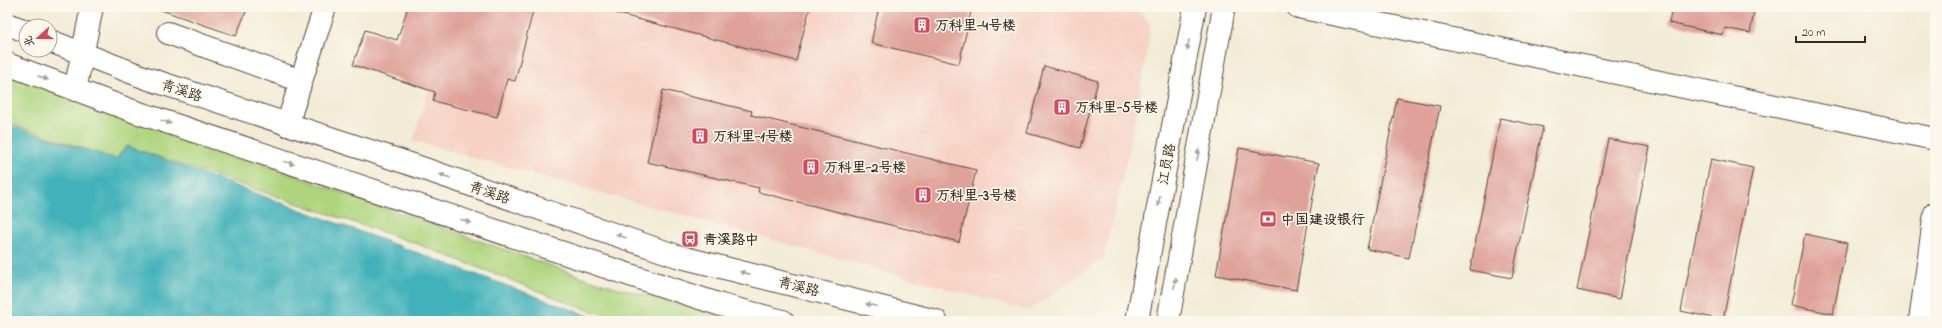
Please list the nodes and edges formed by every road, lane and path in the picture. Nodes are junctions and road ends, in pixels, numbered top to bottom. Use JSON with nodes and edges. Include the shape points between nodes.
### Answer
{"nodes":[{"id":1,"x":92,"y":7,"type":"edge"},
{"id":2,"x":325,"y":7,"type":"edge"},
{"id":3,"x":1195,"y":7,"type":"edge"},
{"id":4,"x":1224,"y":7,"type":"edge"},
{"id":5,"x":1298,"y":7,"type":"edge"},
{"id":6,"x":7,"y":24,"type":"edge"},
{"id":7,"x":18,"y":28,"type":"edge"},
{"id":8,"x":168,"y":33,"type":"dead end"},
{"id":9,"x":58,"y":44,"type":"edge"},
{"id":10,"x":84,"y":54,"type":"junction"},
{"id":11,"x":7,"y":64,"type":"edge"},
{"id":12,"x":301,"y":81,"type":"junction"},
{"id":13,"x":75,"y":90,"type":"junction"},
{"id":14,"x":287,"y":125,"type":"junction"},
{"id":15,"x":1935,"y":139,"type":"edge"},
{"id":16,"x":1935,"y":213,"type":"edge"},
{"id":17,"x":783,"y":321,"type":"edge"},
{"id":18,"x":936,"y":321,"type":"edge"},
{"id":19,"x":1136,"y":321,"type":"edge"},
{"id":20,"x":1168,"y":321,"type":"edge"},
{"id":21,"x":1920,"y":321,"type":"edge"}],
"edges":[{"from":1,"to":10,"type":"main road"},
{"from":2,"to":12,"type":"main road"},
{"from":3,"to":19,"type":"main road","name":"江员路","one_way":true},
{"from":20,"to":4,"type":"main road","name":"江员路","one_way":true},
{"from":5,"to":15,"type":"main road"},
{"from":6,"to":7,"type":"main road"},
{"from":8,"to":12,"type":"main road"},
{"from":9,"to":10,"type":"main road","name":"青溪路"},
{"from":10,"to":13,"type":"main road"},
{"from":10,"to":14,"type":"main road","name":"青溪路","via":[[146,78]]},
{"from":11,"to":13,"type":"main road","one_way":true},
{"from":12,"to":14,"type":"main road"},
{"from":13,"to":17,"type":"main road","one_way":true,"via":[[721,305]]},
{"from":18,"to":14,"type":"main road","name":"青溪路","one_way":true,"via":[[677,256],[404,162]]},
{"from":16,"to":21,"type":"main road"}]}
